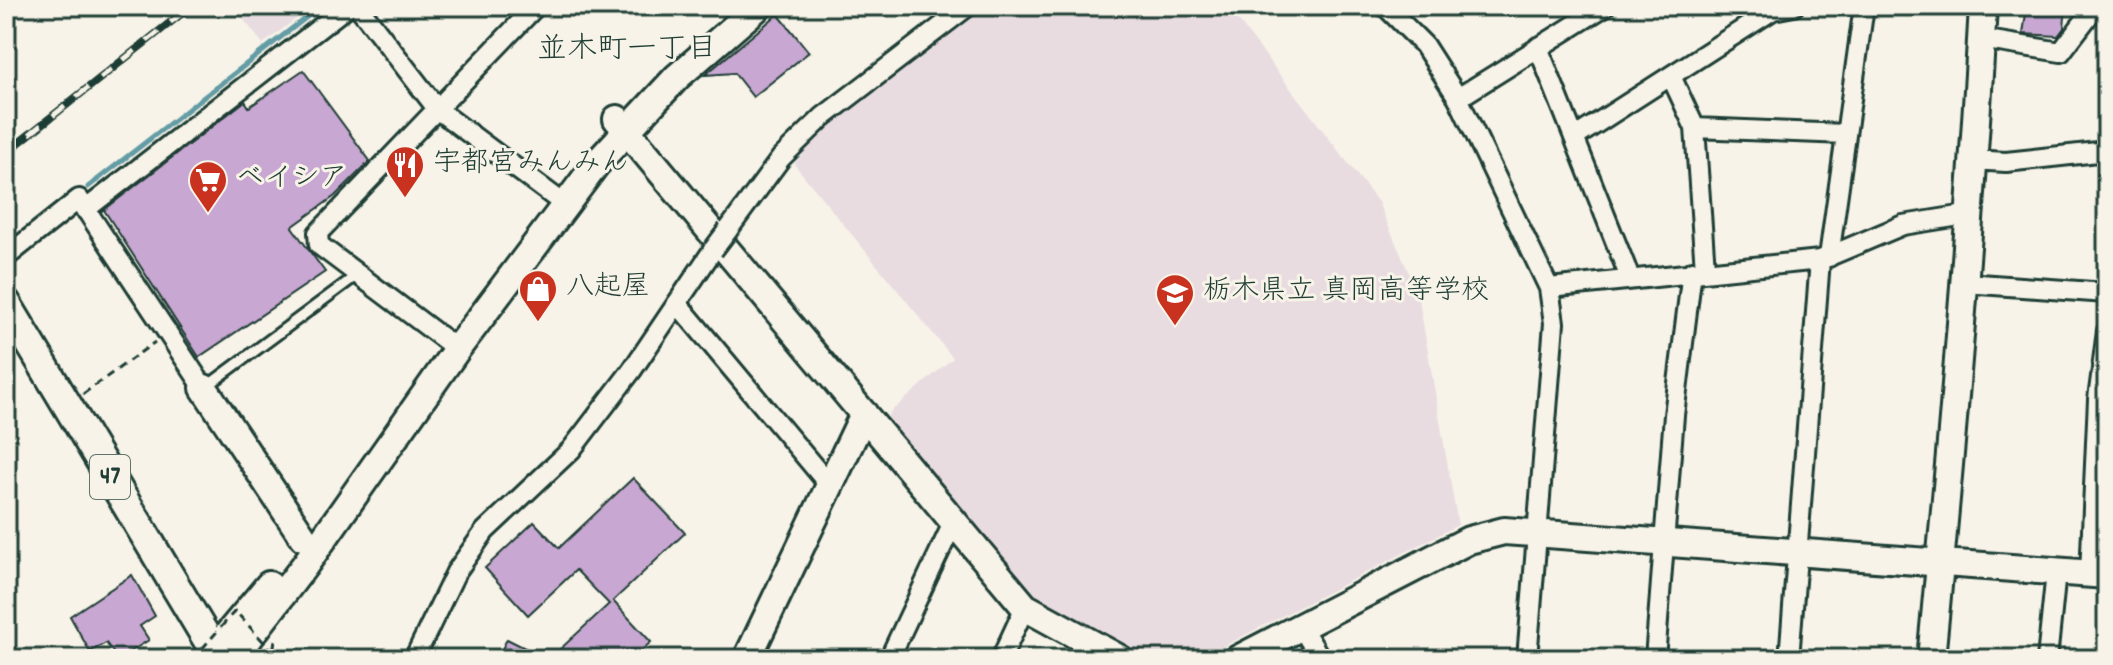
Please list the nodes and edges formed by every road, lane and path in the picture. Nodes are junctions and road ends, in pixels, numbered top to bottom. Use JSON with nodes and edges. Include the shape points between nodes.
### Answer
{"nodes":[{"id":1,"x":348,"y":6,"type":"edge"},
{"id":2,"x":358,"y":6,"type":"edge"},
{"id":3,"x":536,"y":6,"type":"edge"},
{"id":4,"x":968,"y":6,"type":"edge"},
{"id":5,"x":1385,"y":6,"type":"edge"},
{"id":6,"x":1605,"y":6,"type":"edge"},
{"id":7,"x":1794,"y":6,"type":"edge"},
{"id":8,"x":1864,"y":6,"type":"edge"},
{"id":9,"x":1983,"y":6,"type":"edge"},
{"id":10,"x":2096,"y":6,"type":"edge"},
{"id":11,"x":743,"y":8,"type":"edge"},
{"id":12,"x":1981,"y":39,"type":"junction"},
{"id":13,"x":1538,"y":47,"type":"junction"},
{"id":14,"x":1671,"y":76,"type":"junction"},
{"id":15,"x":1458,"y":98,"type":"junction"},
{"id":16,"x":438,"y":110,"type":"junction"},
{"id":17,"x":620,"y":124,"type":"junction"},
{"id":18,"x":1695,"y":128,"type":"junction"},
{"id":19,"x":1846,"y":134,"type":"junction"},
{"id":20,"x":1574,"y":138,"type":"junction"},
{"id":21,"x":2107,"y":151,"type":"edge"},
{"id":22,"x":1971,"y":160,"type":"junction"},
{"id":23,"x":558,"y":199,"type":"junction"},
{"id":24,"x":85,"y":210,"type":"junction"},
{"id":25,"x":1972,"y":214,"type":"junction"},
{"id":26,"x":6,"y":257,"type":"edge"},
{"id":27,"x":1824,"y":258,"type":"junction"},
{"id":28,"x":1698,"y":270,"type":"junction"},
{"id":29,"x":357,"y":275,"type":"junction"},
{"id":30,"x":1630,"y":278,"type":"junction"},
{"id":31,"x":1965,"y":283,"type":"junction"},
{"id":32,"x":1549,"y":288,"type":"junction"},
{"id":33,"x":2107,"y":293,"type":"edge"},
{"id":34,"x":6,"y":303,"type":"edge"},
{"id":35,"x":677,"y":303,"type":"junction"},
{"id":36,"x":169,"y":331,"type":"junction"},
{"id":37,"x":2107,"y":331,"type":"edge"},
{"id":38,"x":450,"y":344,"type":"junction"},
{"id":39,"x":204,"y":388,"type":"junction"},
{"id":40,"x":2103,"y":399,"type":"edge"},
{"id":41,"x":67,"y":405,"type":"junction"},
{"id":42,"x":864,"y":414,"type":"junction"},
{"id":43,"x":830,"y":486,"type":"junction"},
{"id":44,"x":954,"y":521,"type":"junction"},
{"id":45,"x":1537,"y":532,"type":"junction"},
{"id":46,"x":303,"y":537,"type":"junction"},
{"id":47,"x":1664,"y":542,"type":"junction"},
{"id":48,"x":1798,"y":551,"type":"junction"},
{"id":49,"x":1941,"y":561,"type":"junction"},
{"id":50,"x":2056,"y":572,"type":"junction"},
{"id":51,"x":2099,"y":575,"type":"edge"},
{"id":52,"x":1025,"y":607,"type":"junction"},
{"id":53,"x":1300,"y":625,"type":"junction"},
{"id":54,"x":276,"y":632,"type":"dead end"},
{"id":55,"x":273,"y":652,"type":"junction"},
{"id":56,"x":214,"y":658,"type":"edge"},
{"id":57,"x":264,"y":659,"type":"edge"},
{"id":58,"x":280,"y":659,"type":"edge"},
{"id":59,"x":414,"y":659,"type":"edge"},
{"id":60,"x":747,"y":659,"type":"edge"},
{"id":61,"x":889,"y":659,"type":"edge"},
{"id":62,"x":1001,"y":659,"type":"edge"},
{"id":63,"x":1120,"y":659,"type":"edge"},
{"id":64,"x":1238,"y":659,"type":"edge"},
{"id":65,"x":1321,"y":659,"type":"edge"},
{"id":66,"x":1527,"y":659,"type":"edge"},
{"id":67,"x":1655,"y":659,"type":"edge"},
{"id":68,"x":1789,"y":659,"type":"edge"},
{"id":69,"x":1931,"y":659,"type":"edge"},
{"id":70,"x":2047,"y":659,"type":"edge"}],
"edges":[{"from":1,"to":24,"type":"street"},
{"from":2,"to":16,"type":"street"},
{"from":3,"to":16,"type":"street"},
{"from":4,"to":35,"type":"street","bridge":true,"via":[[823,117],[781,158]]},
{"from":5,"to":15,"type":"street","via":[[1424,45]]},
{"from":6,"to":13,"type":"street"},
{"from":7,"to":14,"type":"street","via":[[1773,10]]},
{"from":8,"to":19,"type":"street"},
{"from":9,"to":12,"type":"street"},
{"from":10,"to":12,"type":"street","via":[[2061,52]]},
{"from":11,"to":17,"type":"street","via":[[677,77]]},
{"from":12,"to":22,"type":"street"},
{"from":13,"to":15,"type":"street"},
{"from":13,"to":20,"type":"street"},
{"from":14,"to":18,"type":"street"},
{"from":14,"to":20,"type":"street"},
{"from":15,"to":32,"type":"street"},
{"from":16,"to":23,"type":"street"},
{"from":16,"to":29,"type":"street","via":[[318,233],[319,245]]},
{"from":17,"to":23,"type":"street"},
{"from":17,"to":42,"type":"street"},
{"from":18,"to":19,"type":"street"},
{"from":18,"to":28,"type":"street"},
{"from":19,"to":27,"type":"street"},
{"from":20,"to":30,"type":"street"},
{"from":21,"to":22,"type":"street","via":[[2006,162]]},
{"from":22,"to":25,"type":"street"},
{"from":23,"to":38,"type":"street"},
{"from":24,"to":26,"type":"street","via":[[79,199]]},
{"from":24,"to":36,"type":"street"},
{"from":25,"to":27,"type":"street","via":[[1903,225]]},
{"from":25,"to":31,"type":"street"},
{"from":27,"to":28,"type":"street"},
{"from":27,"to":48,"type":"street"},
{"from":28,"to":30,"type":"street"},
{"from":28,"to":47,"type":"street","via":[[1674,415]]},
{"from":29,"to":38,"type":"street"},
{"from":29,"to":39,"type":"lane"},
{"from":30,"to":32,"type":"street"},
{"from":31,"to":33,"type":"street"},
{"from":31,"to":49,"type":"street"},
{"from":32,"to":45,"type":"street","via":[[1554,323]]},
{"from":34,"to":41,"type":"main road","number":"47"},
{"from":35,"to":43,"type":"street"},
{"from":35,"to":59,"type":"street","via":[[571,450],[485,531],[456,572]]},
{"from":36,"to":39,"type":"street"},
{"from":36,"to":41,"type":"path"},
{"from":37,"to":40,"type":"street"},
{"from":38,"to":46,"type":"street"},
{"from":38,"to":56,"type":"street","via":[[305,565]]},
{"from":39,"to":46,"type":"street"},
{"from":40,"to":51,"type":"street"},
{"from":41,"to":56,"type":"main road","number":"47"},
{"from":42,"to":43,"type":"street"},
{"from":42,"to":44,"type":"street"},
{"from":43,"to":60,"type":"street"},
{"from":44,"to":52,"type":"street"},
{"from":44,"to":61,"type":"street"},
{"from":45,"to":47,"type":"street"},
{"from":45,"to":53,"type":"street","via":[[1504,531],[1469,540]]},
{"from":45,"to":66,"type":"street"},
{"from":46,"to":56,"type":"street"},
{"from":47,"to":48,"type":"street"},
{"from":47,"to":67,"type":"street"},
{"from":48,"to":49,"type":"street"},
{"from":48,"to":68,"type":"street"},
{"from":49,"to":50,"type":"street"},
{"from":49,"to":69,"type":"street"},
{"from":50,"to":51,"type":"street"},
{"from":50,"to":70,"type":"street"},
{"from":52,"to":62,"type":"street"},
{"from":52,"to":63,"type":"street"},
{"from":53,"to":64,"type":"street"},
{"from":53,"to":65,"type":"street"},
{"from":54,"to":55,"type":"path"},
{"from":55,"to":56,"type":"path","bridge":true,"via":[[235,611]]},
{"from":55,"to":57,"type":"path","bridge":true},
{"from":55,"to":58,"type":"path"}]}
